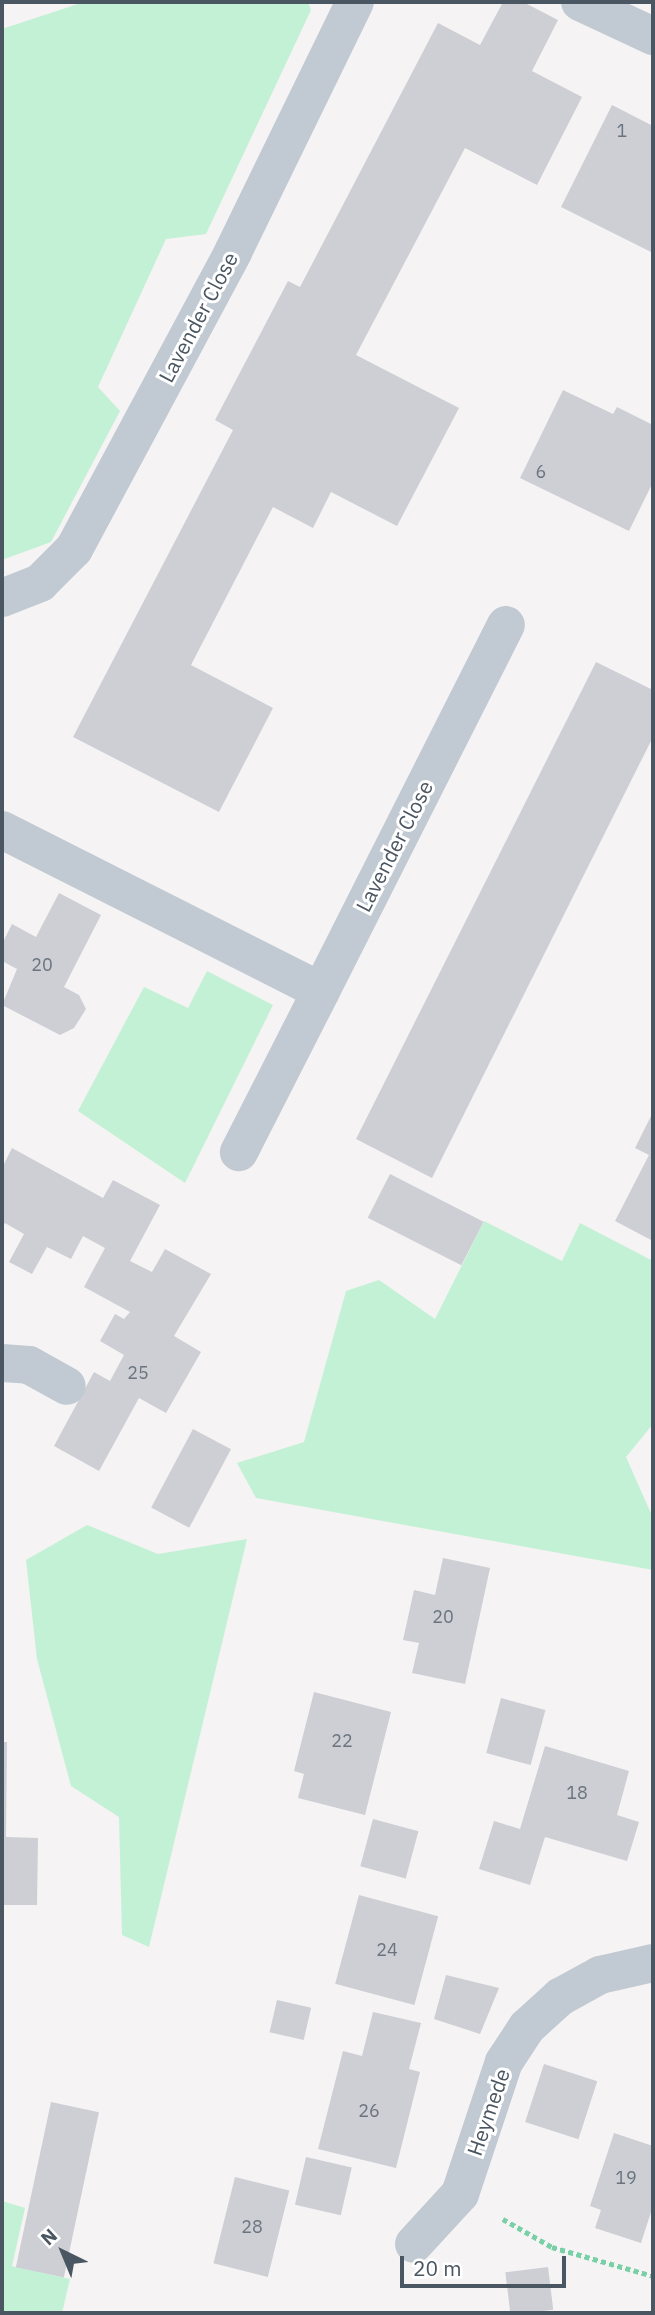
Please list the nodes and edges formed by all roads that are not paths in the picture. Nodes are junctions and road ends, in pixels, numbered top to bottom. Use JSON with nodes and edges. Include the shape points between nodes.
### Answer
{"nodes":[{"id":1,"x":355,"y":2,"type":"edge"},
{"id":2,"x":580,"y":2,"type":"edge"},
{"id":3,"x":653,"y":36,"type":"edge"},
{"id":4,"x":2,"y":598,"type":"edge"},
{"id":5,"x":506,"y":625,"type":"dead end"},
{"id":6,"x":2,"y":830,"type":"edge"},
{"id":7,"x":321,"y":991,"type":"junction"},
{"id":8,"x":239,"y":1153,"type":"dead end"},
{"id":9,"x":2,"y":1363,"type":"edge"},
{"id":10,"x":67,"y":1386,"type":"dead end"},
{"id":11,"x":653,"y":1963,"type":"edge"},
{"id":12,"x":414,"y":2244,"type":"dead end"}],
"edges":[{"from":1,"to":4,"type":"street","name":"Lavender Close","via":[[233,252],[74,549],[40,583]]},
{"from":2,"to":3,"type":"street"},
{"from":5,"to":7,"type":"street","name":"Lavender Close"},
{"from":6,"to":7,"type":"street"},
{"from":7,"to":8,"type":"street","name":"Lavender Close"},
{"from":9,"to":10,"type":"street","via":[[29,1365]]},
{"from":11,"to":12,"type":"street","name":"Heymede","via":[[600,1975],[560,1997],[527,2027],[504,2062],[460,2194]]}]}
